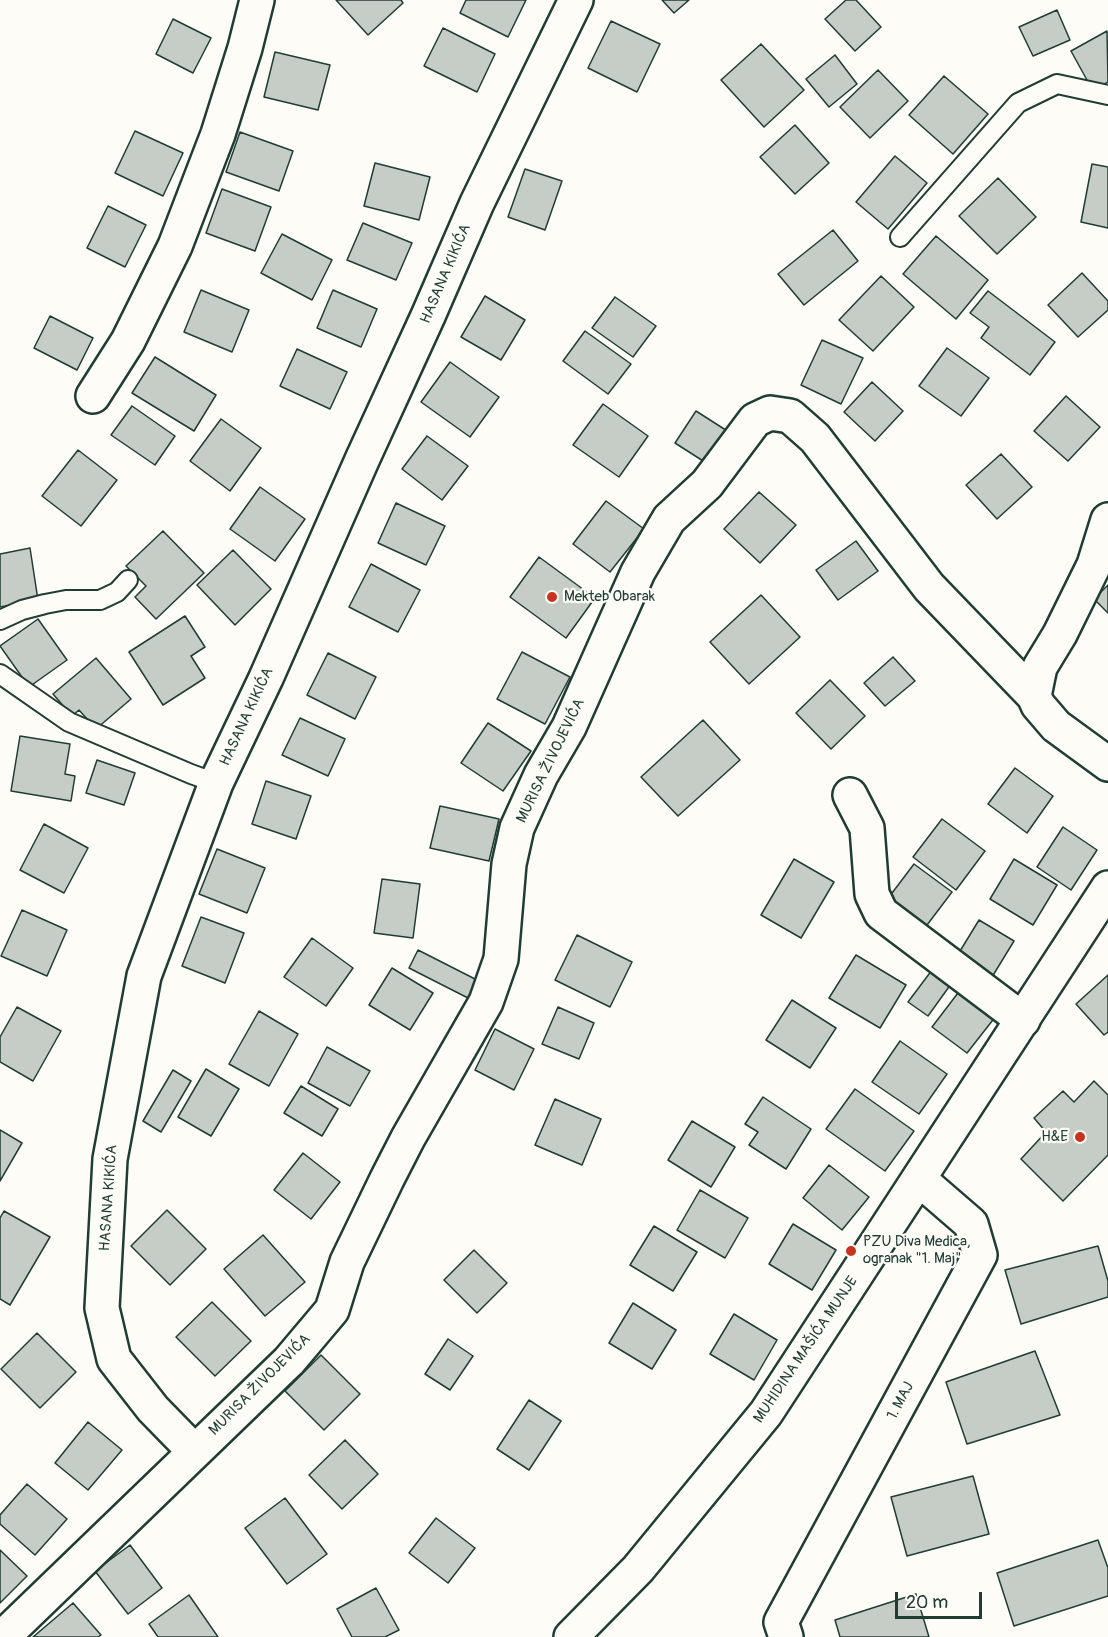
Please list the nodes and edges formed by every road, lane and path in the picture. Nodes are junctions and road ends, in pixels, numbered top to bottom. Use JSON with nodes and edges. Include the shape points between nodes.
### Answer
{"nodes":[{"id":1,"x":257,"y":0,"type":"edge"},
{"id":2,"x":576,"y":0,"type":"edge"},
{"id":3,"x":1108,"y":95,"type":"edge"},
{"id":4,"x":900,"y":237,"type":"dead end"},
{"id":5,"x":93,"y":396,"type":"dead end"},
{"id":6,"x":1108,"y":520,"type":"edge"},
{"id":7,"x":128,"y":580,"type":"dead end"},
{"id":8,"x":0,"y":620,"type":"edge"},
{"id":9,"x":0,"y":674,"type":"edge"},
{"id":10,"x":1034,"y":696,"type":"junction"},
{"id":11,"x":1108,"y":764,"type":"edge"},
{"id":12,"x":216,"y":783,"type":"junction"},
{"id":13,"x":850,"y":795,"type":"dead end"},
{"id":14,"x":1108,"y":888,"type":"edge"},
{"id":15,"x":1023,"y":1020,"type":"junction"},
{"id":16,"x":919,"y":1179,"type":"junction"},
{"id":17,"x":195,"y":1451,"type":"junction"},
{"id":18,"x":3,"y":1637,"type":"edge"},
{"id":19,"x":571,"y":1637,"type":"edge"},
{"id":20,"x":786,"y":1637,"type":"edge"}],
"edges":[{"from":1,"to":5,"type":"street","via":[[218,134],[175,246],[128,341]]},
{"from":2,"to":12,"type":"street","name":"HASANA KIKIĆA","via":[[477,203]]},
{"from":3,"to":4,"type":"lane","via":[[1057,84],[1018,104]]},
{"from":6,"to":10,"type":"street","via":[[1094,565],[1040,667]]},
{"from":7,"to":8,"type":"lane","via":[[117,592],[100,600],[45,604]]},
{"from":9,"to":12,"type":"lane","via":[[69,722]]},
{"from":10,"to":11,"type":"street","name":"MURISA ŽIVOJEVIĆA","via":[[1056,726]]},
{"from":10,"to":17,"type":"street","name":"MURISA ŽIVOJEVIĆA","via":[[929,587],[815,438],[790,416],[770,413],[755,420],[707,484],[669,519],[638,573],[569,727],[541,775],[517,828],[508,864],[501,959],[486,1002],[398,1159],[347,1262],[332,1310],[289,1361]]},
{"from":12,"to":17,"type":"street","name":"HASANA KIKIĆA","via":[[144,976],[110,1159],[102,1308],[114,1359],[153,1408]]},
{"from":13,"to":15,"type":"street","via":[[867,828],[872,894],[881,913]]},
{"from":14,"to":15,"type":"street","name":"MUHIDINA MAŠIĆA MUNJE"},
{"from":15,"to":16,"type":"street","name":"MUHIDINA MAŠIĆA MUNJE"},
{"from":16,"to":19,"type":"street","name":"MUHIDINA MAŠIĆA MUNJE","via":[[766,1413],[638,1569]]},
{"from":16,"to":20,"type":"street","name":"1. MAJ","via":[[971,1224],[980,1255],[781,1622]]},
{"from":17,"to":18,"type":"street","name":"MURISA ŽIVOJEVIĆA"}]}
